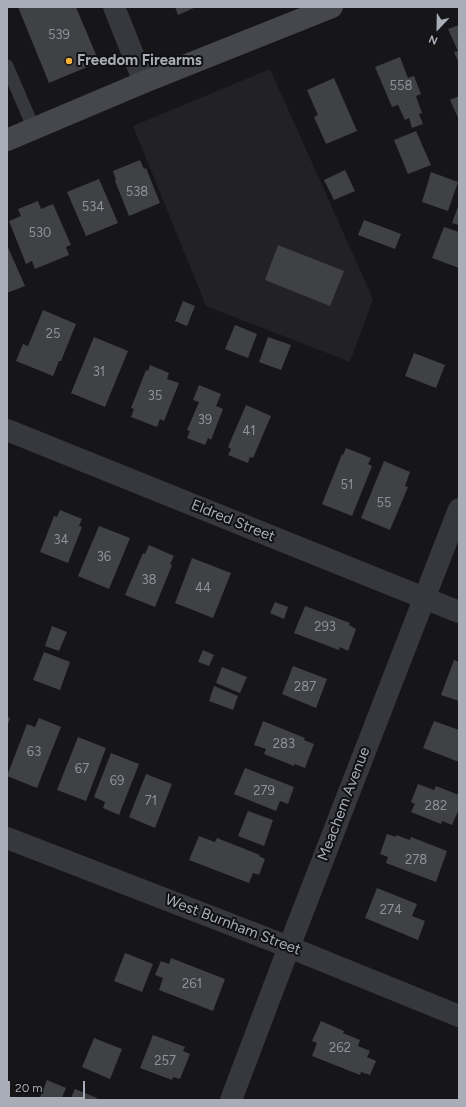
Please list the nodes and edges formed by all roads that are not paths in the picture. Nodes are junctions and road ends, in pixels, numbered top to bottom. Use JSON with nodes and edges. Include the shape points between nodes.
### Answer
{"nodes":[{"id":1,"x":114,"y":7,"type":"edge"},
{"id":2,"x":332,"y":7,"type":"edge"},
{"id":3,"x":7,"y":66,"type":"edge"},
{"id":4,"x":144,"y":82,"type":"junction"},
{"id":5,"x":34,"y":129,"type":"junction"},
{"id":6,"x":7,"y":140,"type":"edge"},
{"id":7,"x":7,"y":430,"type":"edge"},
{"id":8,"x":459,"y":509,"type":"edge"},
{"id":9,"x":424,"y":597,"type":"junction"},
{"id":10,"x":459,"y":612,"type":"edge"},
{"id":11,"x":7,"y":838,"type":"edge"},
{"id":12,"x":289,"y":947,"type":"junction"},
{"id":13,"x":459,"y":1016,"type":"edge"},
{"id":14,"x":231,"y":1100,"type":"edge"}],
"edges":[{"from":1,"to":4,"type":"street"},
{"from":2,"to":4,"type":"main road"},
{"from":3,"to":5,"type":"lane"},
{"from":4,"to":5,"type":"main road"},
{"from":5,"to":6,"type":"main road"},
{"from":7,"to":9,"type":"street","name":"Eldred Street"},
{"from":8,"to":9,"type":"street","name":"Meachem Avenue"},
{"from":9,"to":10,"type":"street","name":"Eldred Street"},
{"from":9,"to":12,"type":"street","name":"Meachem Avenue"},
{"from":11,"to":12,"type":"street","name":"West Burnham Street"},
{"from":12,"to":13,"type":"street","name":"West Burnham Street"},
{"from":12,"to":14,"type":"street","name":"Meachem Avenue"}]}
